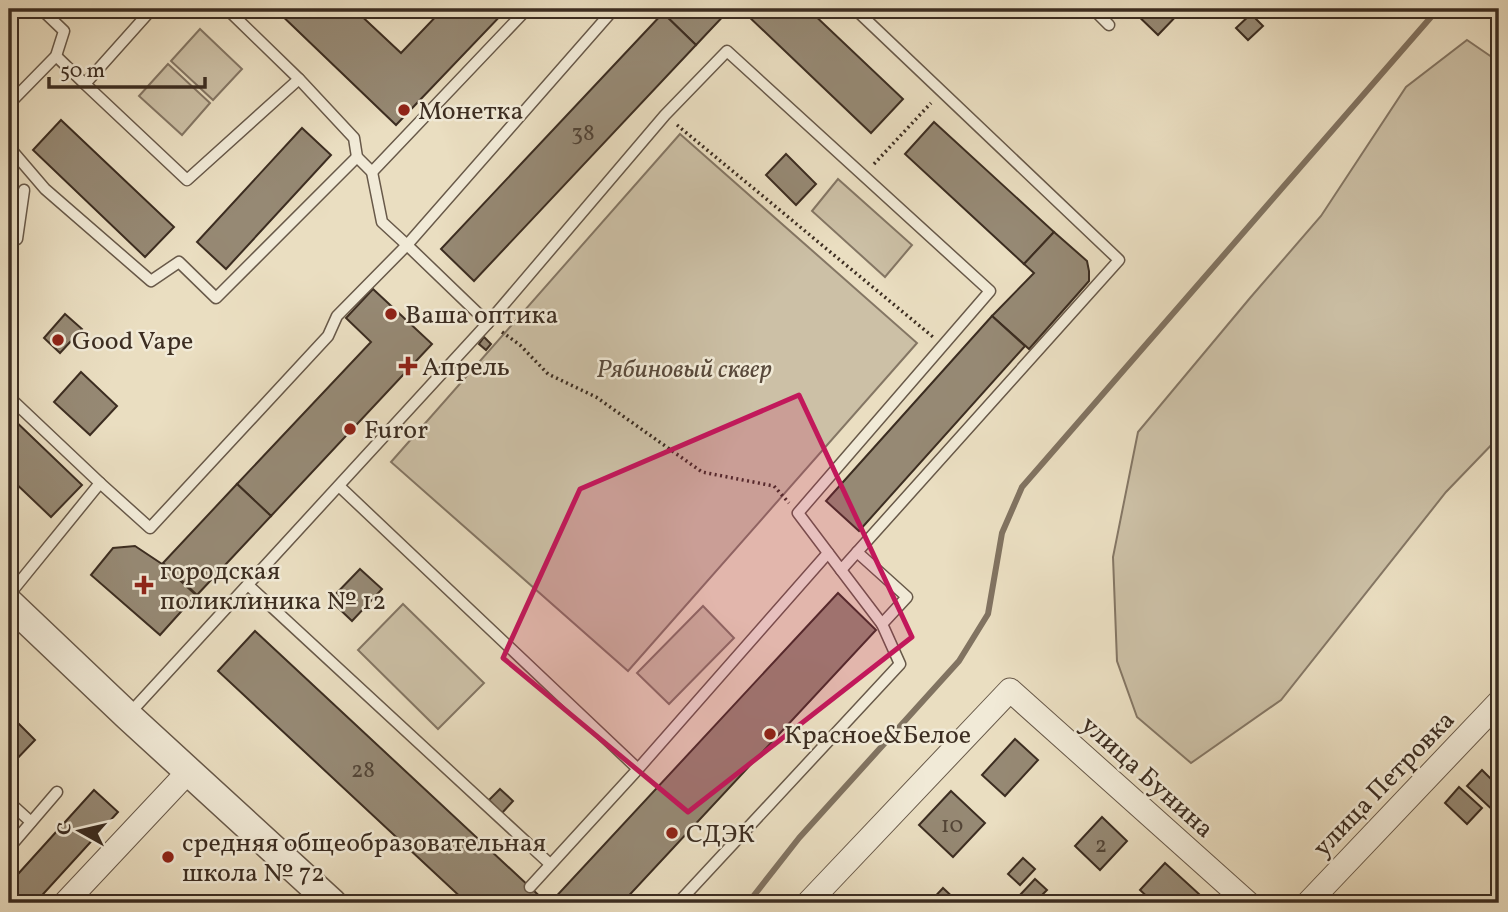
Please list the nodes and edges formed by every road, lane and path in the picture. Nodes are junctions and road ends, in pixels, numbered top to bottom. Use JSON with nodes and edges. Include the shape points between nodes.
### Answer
{"nodes":[{"id":1,"x":41,"y":9,"type":"edge"},
{"id":2,"x":152,"y":9,"type":"edge"},
{"id":3,"x":227,"y":9,"type":"edge"},
{"id":4,"x":527,"y":9,"type":"edge"},
{"id":5,"x":614,"y":9,"type":"edge"},
{"id":6,"x":855,"y":9,"type":"edge"},
{"id":7,"x":1093,"y":9,"type":"edge"},
{"id":8,"x":1109,"y":25,"type":"dead end"},
{"id":9,"x":56,"y":56,"type":"junction"},
{"id":10,"x":299,"y":79,"type":"junction"},
{"id":11,"x":85,"y":84,"type":"junction"},
{"id":12,"x":942,"y":91,"type":"junction"},
{"id":13,"x":9,"y":104,"type":"edge"},
{"id":14,"x":665,"y":115,"type":"junction"},
{"id":15,"x":9,"y":147,"type":"edge"},
{"id":16,"x":357,"y":157,"type":"junction"},
{"id":17,"x":372,"y":172,"type":"junction"},
{"id":18,"x":863,"y":176,"type":"junction"},
{"id":19,"x":24,"y":190,"type":"dead end"},
{"id":20,"x":9,"y":238,"type":"edge"},
{"id":21,"x":407,"y":245,"type":"junction"},
{"id":22,"x":488,"y":323,"type":"junction"},
{"id":23,"x":942,"y":345,"type":"junction"},
{"id":24,"x":9,"y":397,"type":"edge"},
{"id":25,"x":100,"y":483,"type":"junction"},
{"id":26,"x":339,"y":486,"type":"junction"},
{"id":27,"x":798,"y":513,"type":"junction"},
{"id":28,"x":857,"y":552,"type":"junction"},
{"id":29,"x":828,"y":553,"type":"junction"},
{"id":30,"x":841,"y":570,"type":"junction"},
{"id":31,"x":248,"y":585,"type":"junction"},
{"id":32,"x":9,"y":596,"type":"edge"},
{"id":33,"x":9,"y":603,"type":"edge"},
{"id":34,"x":882,"y":624,"type":"junction"},
{"id":35,"x":1499,"y":702,"type":"edge"},
{"id":36,"x":128,"y":716,"type":"junction"},
{"id":37,"x":638,"y":769,"type":"junction"},
{"id":38,"x":188,"y":772,"type":"junction"},
{"id":39,"x":57,"y":792,"type":"dead end"},
{"id":40,"x":9,"y":802,"type":"edge"},
{"id":41,"x":31,"y":822,"type":"junction"},
{"id":42,"x":9,"y":848,"type":"edge"},
{"id":43,"x":550,"y":864,"type":"junction"},
{"id":44,"x":530,"y":887,"type":"dead end"},
{"id":45,"x":818,"y":900,"type":"edge"},
{"id":46,"x":65,"y":903,"type":"edge"},
{"id":47,"x":332,"y":903,"type":"edge"},
{"id":48,"x":678,"y":903,"type":"edge"},
{"id":49,"x":1248,"y":903,"type":"edge"},
{"id":50,"x":1308,"y":903,"type":"edge"}],
"edges":[{"from":1,"to":9,"type":"lane","via":[[64,31]]},
{"from":2,"to":11,"type":"lane"},
{"from":3,"to":10,"type":"lane"},
{"from":4,"to":17,"type":"lane"},
{"from":5,"to":21,"type":"lane"},
{"from":6,"to":12,"type":"lane"},
{"from":7,"to":8,"type":"lane"},
{"from":9,"to":11,"type":"lane"},
{"from":9,"to":13,"type":"lane"},
{"from":10,"to":11,"type":"lane","via":[[187,180]]},
{"from":10,"to":16,"type":"lane","via":[[354,138]]},
{"from":12,"to":18,"type":"path"},
{"from":12,"to":28,"type":"lane","via":[[1119,260]]},
{"from":14,"to":18,"type":"lane","via":[[727,51]]},
{"from":14,"to":22,"type":"lane"},
{"from":14,"to":23,"type":"path"},
{"from":15,"to":16,"type":"lane","via":[[45,188],[151,281],[179,262],[216,298]]},
{"from":16,"to":17,"type":"lane"},
{"from":17,"to":21,"type":"lane","via":[[382,222]]},
{"from":18,"to":23,"type":"lane","via":[[990,291]]},
{"from":19,"to":20,"type":"lane","via":[[17,239]]},
{"from":21,"to":22,"type":"lane"},
{"from":21,"to":25,"type":"lane","via":[[337,316],[328,336],[150,528]]},
{"from":22,"to":26,"type":"lane"},
{"from":22,"to":27,"type":"path","via":[[520,345],[548,374],[596,397],[702,472],[774,486]]},
{"from":23,"to":27,"type":"lane"},
{"from":24,"to":25,"type":"lane"},
{"from":25,"to":32,"type":"lane"},
{"from":26,"to":31,"type":"lane"},
{"from":26,"to":37,"type":"lane"},
{"from":27,"to":29,"type":"lane"},
{"from":28,"to":30,"type":"lane"},
{"from":28,"to":34,"type":"lane","via":[[906,597]]},
{"from":29,"to":30,"type":"lane"},
{"from":29,"to":37,"type":"lane"},
{"from":30,"to":34,"type":"lane"},
{"from":31,"to":36,"type":"lane"},
{"from":31,"to":43,"type":"lane"},
{"from":33,"to":36,"type":"street"},
{"from":34,"to":48,"type":"lane","via":[[900,664]]},
{"from":35,"to":50,"type":"street","name":"улица Петровка"},
{"from":36,"to":38,"type":"street"},
{"from":37,"to":43,"type":"lane"},
{"from":38,"to":46,"type":"street"},
{"from":38,"to":47,"type":"street"},
{"from":39,"to":41,"type":"lane"},
{"from":40,"to":41,"type":"lane"},
{"from":41,"to":42,"type":"lane"},
{"from":43,"to":44,"type":"lane"},
{"from":45,"to":49,"type":"street","name":"улица Бунина","via":[[1010,690]]}]}
